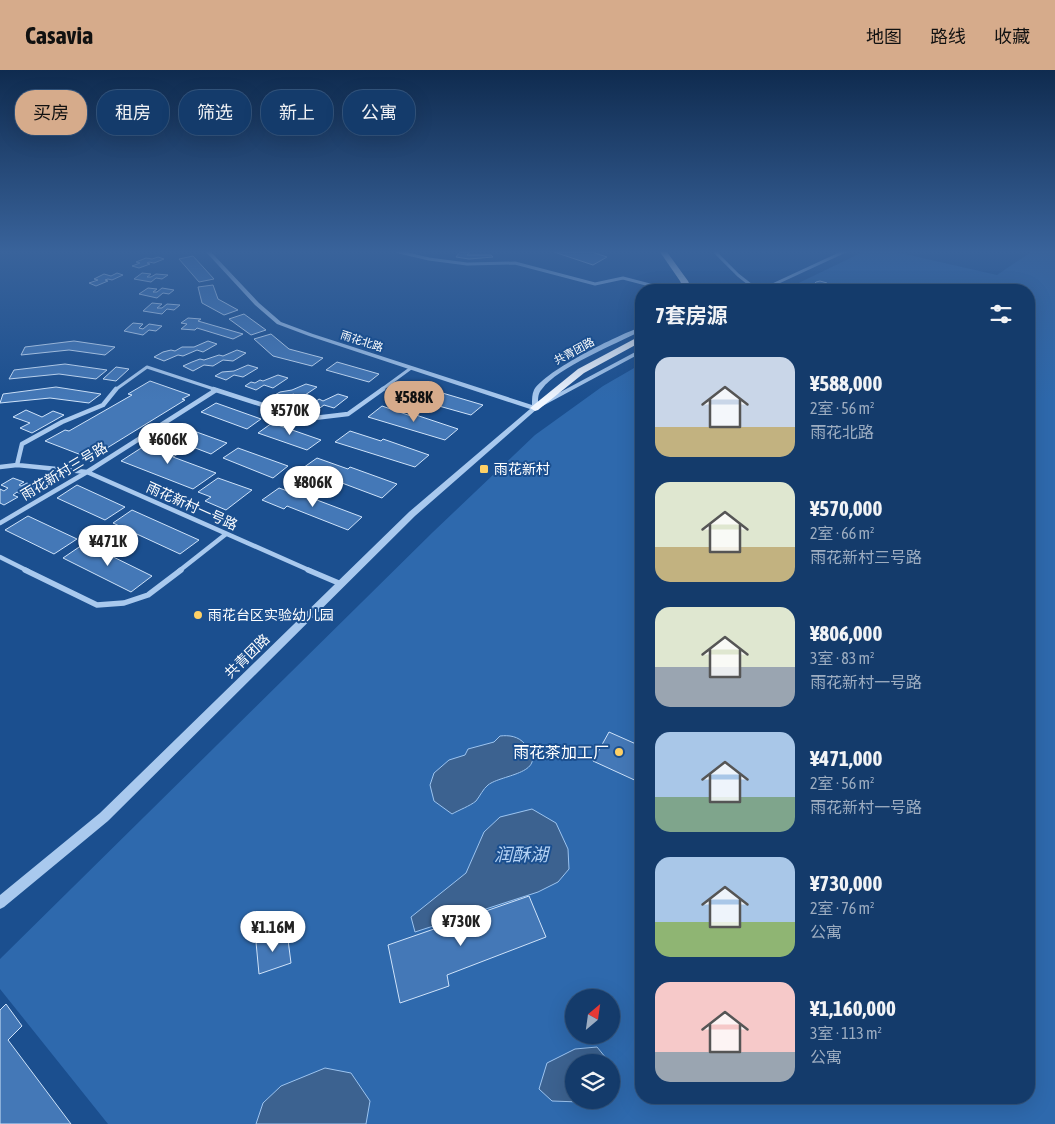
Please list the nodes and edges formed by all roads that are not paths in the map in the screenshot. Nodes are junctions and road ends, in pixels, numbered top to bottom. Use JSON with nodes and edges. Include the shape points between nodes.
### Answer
{"nodes":[{"id":1,"x":254,"y":301,"type":"edge"},
{"id":2,"x":635,"y":332,"type":"edge"},
{"id":3,"x":635,"y":342,"type":"edge"},
{"id":4,"x":635,"y":353,"type":"edge"},
{"id":5,"x":410,"y":368,"type":"junction"},
{"id":6,"x":216,"y":390,"type":"junction"},
{"id":7,"x":535,"y":408,"type":"junction"},
{"id":8,"x":17,"y":465,"type":"junction"},
{"id":9,"x":0,"y":467,"type":"edge"},
{"id":10,"x":87,"y":472,"type":"junction"},
{"id":11,"x":0,"y":523,"type":"edge"},
{"id":12,"x":226,"y":534,"type":"junction"},
{"id":13,"x":0,"y":557,"type":"edge"},
{"id":14,"x":341,"y":584,"type":"junction"},
{"id":15,"x":0,"y":903,"type":"edge"}],
"edges":[{"from":1,"to":5,"type":"street","name":"雨花北路","via":[[279,323]]},
{"from":2,"to":7,"type":"street","name":"共青团路","via":[[556,374],[538,388]]},
{"from":3,"to":7,"type":"main road","via":[[581,371]]},
{"from":4,"to":7,"type":"street","name":"共青团路"},
{"from":5,"to":6,"type":"street","via":[[348,414],[306,419]]},
{"from":5,"to":7,"type":"street","name":"雨花北路"},
{"from":6,"to":8,"type":"street","via":[[147,367],[116,390],[103,405],[22,444]]},
{"from":6,"to":10,"type":"street","name":"雨花新村三号路"},
{"from":7,"to":14,"type":"street","name":"共青团路","via":[[412,514]]},
{"from":8,"to":9,"type":"street","name":"雨花新村一号路"},
{"from":8,"to":10,"type":"street","name":"雨花新村一号路"},
{"from":10,"to":11,"type":"street","name":"雨花新村三号路"},
{"from":10,"to":12,"type":"street","name":"雨花新村一号路"},
{"from":12,"to":13,"type":"street","via":[[148,595],[97,605]]},
{"from":12,"to":14,"type":"street","name":"雨花新村一号路"},
{"from":14,"to":15,"type":"street","name":"共青团路","via":[[104,817]]}]}
